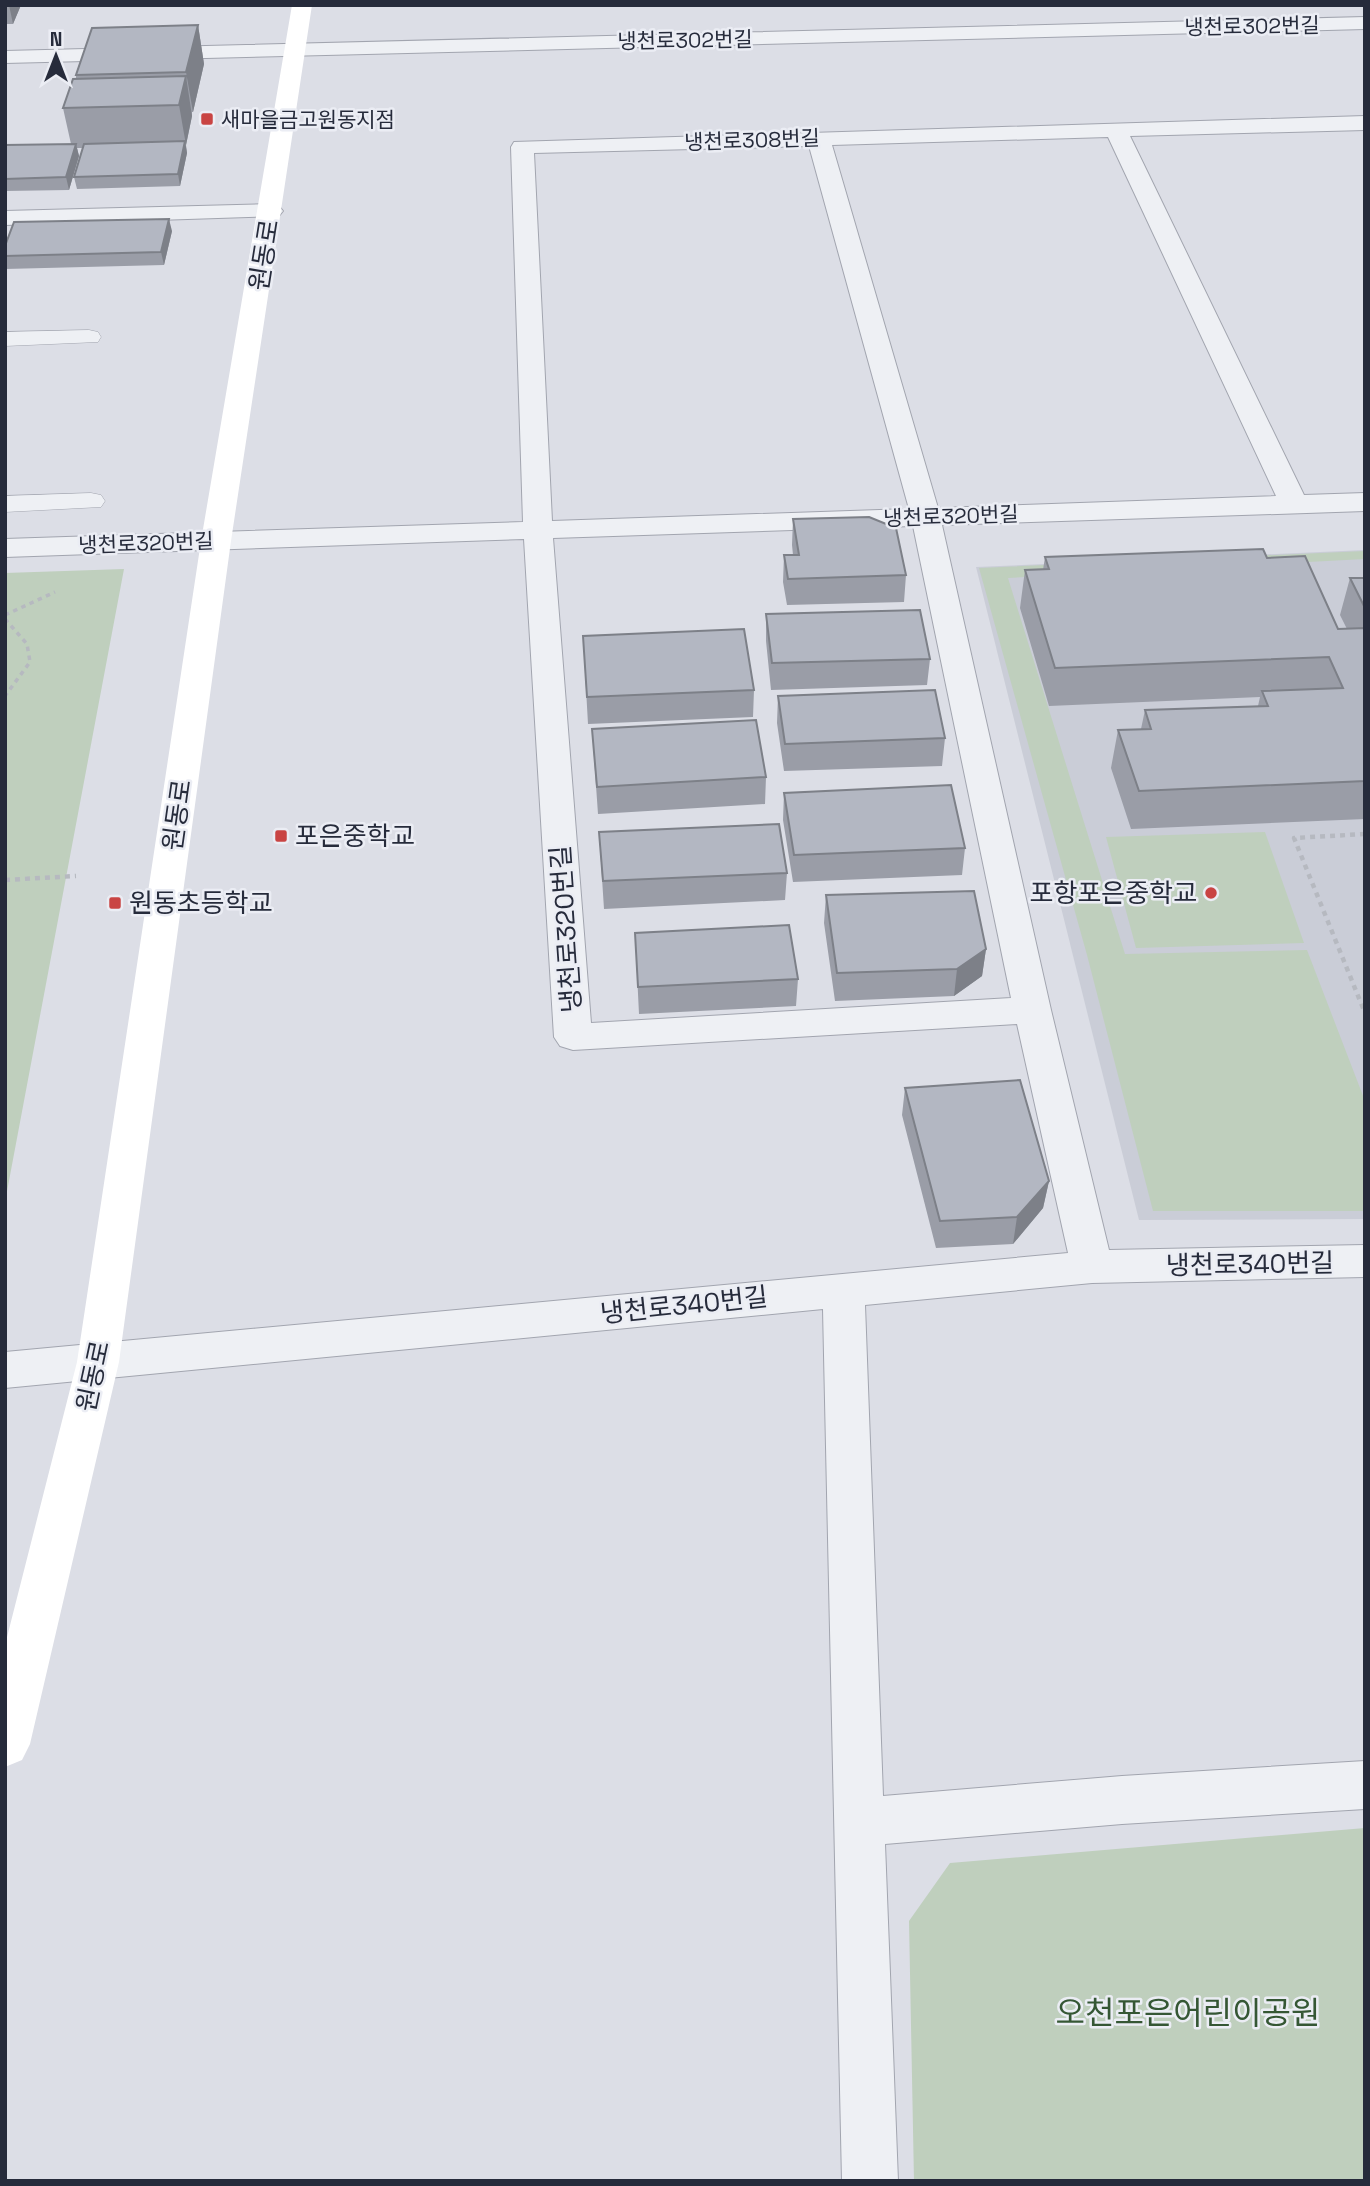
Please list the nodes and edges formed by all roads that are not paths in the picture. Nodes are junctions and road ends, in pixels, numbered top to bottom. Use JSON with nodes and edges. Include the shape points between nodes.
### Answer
{"nodes":[{"id":1,"x":302,"y":5,"type":"edge"},
{"id":2,"x":1350,"y":24,"type":"edge"},
{"id":3,"x":295,"y":50,"type":"junction"},
{"id":4,"x":5,"y":57,"type":"edge"},
{"id":5,"x":1365,"y":123,"type":"edge"},
{"id":6,"x":1116,"y":130,"type":"junction"},
{"id":7,"x":819,"y":139,"type":"junction"},
{"id":8,"x":271,"y":211,"type":"junction"},
{"id":9,"x":5,"y":218,"type":"edge"},
{"id":10,"x":89,"y":337,"type":"dead end"},
{"id":11,"x":5,"y":339,"type":"edge"},
{"id":12,"x":91,"y":502,"type":"dead end"},
{"id":13,"x":1365,"y":502,"type":"edge"},
{"id":14,"x":5,"y":504,"type":"edge"},
{"id":15,"x":1294,"y":505,"type":"junction"},
{"id":16,"x":926,"y":517,"type":"junction"},
{"id":17,"x":538,"y":530,"type":"junction"},
{"id":18,"x":216,"y":541,"type":"junction"},
{"id":19,"x":5,"y":548,"type":"edge"},
{"id":20,"x":1032,"y":1010,"type":"junction"},
{"id":21,"x":1365,"y":1261,"type":"edge"},
{"id":22,"x":1092,"y":1268,"type":"junction"},
{"id":23,"x":842,"y":1289,"type":"junction"},
{"id":24,"x":98,"y":1362,"type":"junction"},
{"id":25,"x":5,"y":1370,"type":"edge"},
{"id":26,"x":5,"y":1744,"type":"edge"},
{"id":27,"x":1365,"y":1785,"type":"edge"},
{"id":28,"x":859,"y":1822,"type":"junction"},
{"id":29,"x":870,"y":2181,"type":"edge"}],
"edges":[{"from":1,"to":3,"type":"street","name":"원동로"},
{"from":2,"to":3,"type":"street","name":"냉천로302번길"},
{"from":3,"to":4,"type":"street","name":"냉천로302번길"},
{"from":3,"to":8,"type":"street","name":"원동로"},
{"from":5,"to":6,"type":"street","name":"냉천로308번길"},
{"from":6,"to":7,"type":"street","name":"냉천로308번길"},
{"from":6,"to":15,"type":"street"},
{"from":7,"to":16,"type":"street"},
{"from":7,"to":17,"type":"street","name":"냉천로308번길","via":[[522,147]]},
{"from":8,"to":9,"type":"street"},
{"from":8,"to":18,"type":"street","name":"원동로"},
{"from":10,"to":11,"type":"lane"},
{"from":12,"to":14,"type":"lane"},
{"from":13,"to":15,"type":"street","name":"냉천로320번길"},
{"from":15,"to":16,"type":"street","name":"냉천로320번길"},
{"from":16,"to":17,"type":"street","name":"냉천로320번길"},
{"from":16,"to":20,"type":"street"},
{"from":17,"to":18,"type":"street","name":"냉천로320번길"},
{"from":17,"to":20,"type":"street","name":"냉천로320번길","via":[[573,1037]]},
{"from":18,"to":19,"type":"street","name":"냉천로320번길"},
{"from":18,"to":24,"type":"street","name":"원동로"},
{"from":20,"to":22,"type":"street"},
{"from":21,"to":22,"type":"street","name":"냉천로340번길"},
{"from":22,"to":23,"type":"street","name":"냉천로340번길"},
{"from":23,"to":24,"type":"street","name":"냉천로340번길"},
{"from":23,"to":28,"type":"street"},
{"from":24,"to":25,"type":"street","name":"냉천로340번길"},
{"from":24,"to":26,"type":"street","name":"원동로"},
{"from":27,"to":28,"type":"street"},
{"from":28,"to":29,"type":"street"}]}
